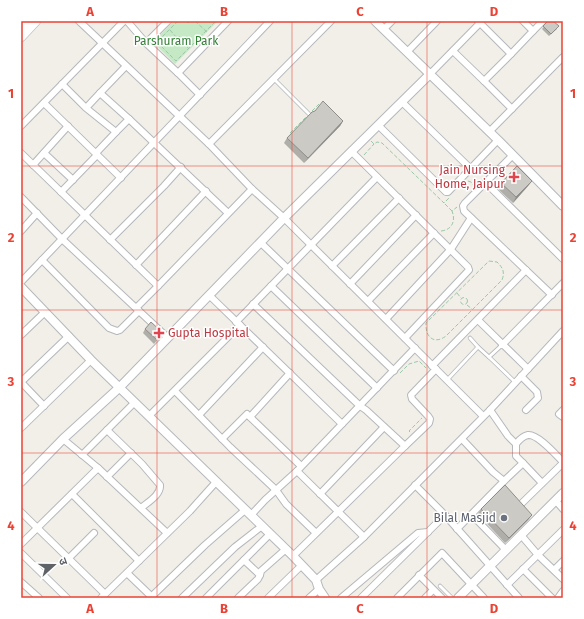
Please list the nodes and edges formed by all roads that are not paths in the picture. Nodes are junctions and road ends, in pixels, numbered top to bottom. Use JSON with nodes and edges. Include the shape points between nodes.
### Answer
{"nodes":[{"id":1,"x":26,"y":21,"type":"edge"},
{"id":2,"x":36,"y":21,"type":"edge"},
{"id":3,"x":79,"y":21,"type":"edge"},
{"id":4,"x":125,"y":21,"type":"edge"},
{"id":5,"x":168,"y":21,"type":"edge"},
{"id":6,"x":228,"y":21,"type":"edge"},
{"id":7,"x":331,"y":21,"type":"edge"},
{"id":8,"x":375,"y":21,"type":"edge"},
{"id":9,"x":392,"y":21,"type":"edge"},
{"id":10,"x":437,"y":21,"type":"edge"},
{"id":11,"x":523,"y":21,"type":"edge"},
{"id":12,"x":543,"y":21,"type":"edge"},
{"id":13,"x":268,"y":22,"type":"edge"},
{"id":14,"x":479,"y":22,"type":"edge"},
{"id":15,"x":21,"y":26,"type":"edge"},
{"id":16,"x":384,"y":29,"type":"junction"},
{"id":17,"x":533,"y":31,"type":"junction"},
{"id":18,"x":21,"y":37,"type":"edge"},
{"id":19,"x":102,"y":43,"type":"junction"},
{"id":20,"x":146,"y":43,"type":"junction"},
{"id":21,"x":408,"y":51,"type":"junction"},
{"id":22,"x":453,"y":51,"type":"junction"},
{"id":23,"x":511,"y":54,"type":"junction"},
{"id":24,"x":563,"y":57,"type":"edge"},
{"id":25,"x":126,"y":66,"type":"junction"},
{"id":26,"x":178,"y":72,"type":"junction"},
{"id":27,"x":430,"y":74,"type":"junction"},
{"id":28,"x":274,"y":79,"type":"junction"},
{"id":29,"x":484,"y":81,"type":"junction"},
{"id":30,"x":62,"y":84,"type":"junction"},
{"id":31,"x":100,"y":93,"type":"junction"},
{"id":32,"x":200,"y":95,"type":"junction"},
{"id":33,"x":402,"y":102,"type":"junction"},
{"id":34,"x":44,"y":103,"type":"junction"},
{"id":35,"x":86,"y":108,"type":"junction"},
{"id":36,"x":512,"y":109,"type":"junction"},
{"id":37,"x":309,"y":114,"type":"edge"},
{"id":38,"x":179,"y":116,"type":"junction"},
{"id":39,"x":129,"y":120,"type":"junction"},
{"id":40,"x":378,"y":125,"type":"junction"},
{"id":41,"x":21,"y":126,"type":"edge"},
{"id":42,"x":68,"y":126,"type":"junction"},
{"id":43,"x":116,"y":132,"type":"junction"},
{"id":44,"x":489,"y":132,"type":"junction"},
{"id":45,"x":498,"y":140,"type":"junction"},
{"id":46,"x":154,"y":143,"type":"junction"},
{"id":47,"x":209,"y":144,"type":"junction"},
{"id":48,"x":351,"y":151,"type":"junction"},
{"id":49,"x":21,"y":153,"type":"edge"},
{"id":50,"x":44,"y":153,"type":"junction"},
{"id":51,"x":96,"y":154,"type":"junction"},
{"id":52,"x":513,"y":155,"type":"junction"},
{"id":53,"x":33,"y":165,"type":"junction"},
{"id":54,"x":181,"y":167,"type":"junction"},
{"id":55,"x":471,"y":169,"type":"junction"},
{"id":56,"x":377,"y":176,"type":"junction"},
{"id":57,"x":121,"y":178,"type":"junction"},
{"id":58,"x":73,"y":180,"type":"junction"},
{"id":59,"x":486,"y":183,"type":"junction"},
{"id":60,"x":252,"y":189,"type":"junction"},
{"id":61,"x":206,"y":191,"type":"junction"},
{"id":62,"x":61,"y":192,"type":"junction"},
{"id":63,"x":21,"y":197,"type":"edge"},
{"id":64,"x":399,"y":198,"type":"junction"},
{"id":65,"x":563,"y":206,"type":"edge"},
{"id":66,"x":37,"y":213,"type":"junction"},
{"id":67,"x":228,"y":213,"type":"junction"},
{"id":68,"x":85,"y":216,"type":"junction"},
{"id":69,"x":416,"y":216,"type":"junction"},
{"id":70,"x":284,"y":218,"type":"junction"},
{"id":71,"x":471,"y":218,"type":"junction"},
{"id":72,"x":21,"y":231,"type":"edge"},
{"id":73,"x":436,"y":232,"type":"junction"},
{"id":74,"x":62,"y":239,"type":"junction"},
{"id":75,"x":110,"y":240,"type":"junction"},
{"id":76,"x":260,"y":242,"type":"junction"},
{"id":77,"x":311,"y":245,"type":"junction"},
{"id":78,"x":451,"y":249,"type":"junction"},
{"id":79,"x":563,"y":259,"type":"edge"},
{"id":80,"x":42,"y":260,"type":"junction"},
{"id":81,"x":136,"y":265,"type":"junction"},
{"id":82,"x":332,"y":266,"type":"junction"},
{"id":83,"x":288,"y":268,"type":"junction"},
{"id":84,"x":526,"y":270,"type":"junction"},
{"id":85,"x":21,"y":282,"type":"edge"},
{"id":86,"x":563,"y":283,"type":"edge"},
{"id":87,"x":350,"y":284,"type":"junction"},
{"id":88,"x":158,"y":286,"type":"junction"},
{"id":89,"x":270,"y":286,"type":"junction"},
{"id":90,"x":21,"y":287,"type":"edge"},
{"id":91,"x":209,"y":295,"type":"junction"},
{"id":92,"x":552,"y":295,"type":"junction"},
{"id":93,"x":368,"y":301,"type":"junction"},
{"id":94,"x":253,"y":304,"type":"junction"},
{"id":95,"x":138,"y":310,"type":"junction"},
{"id":96,"x":45,"y":312,"type":"junction"},
{"id":97,"x":386,"y":319,"type":"junction"},
{"id":98,"x":478,"y":320,"type":"junction"},
{"id":99,"x":238,"y":323,"type":"junction"},
{"id":100,"x":563,"y":331,"type":"edge"},
{"id":101,"x":21,"y":335,"type":"edge"},
{"id":102,"x":69,"y":336,"type":"junction"},
{"id":103,"x":168,"y":338,"type":"junction"},
{"id":104,"x":405,"y":338,"type":"junction"},
{"id":105,"x":470,"y":338,"type":"dead end"},
{"id":106,"x":502,"y":344,"type":"junction"},
{"id":107,"x":263,"y":347,"type":"junction"},
{"id":108,"x":478,"y":347,"type":"junction"},
{"id":109,"x":415,"y":348,"type":"junction"},
{"id":110,"x":489,"y":358,"type":"junction"},
{"id":111,"x":91,"y":360,"type":"junction"},
{"id":112,"x":434,"y":367,"type":"junction"},
{"id":113,"x":528,"y":369,"type":"junction"},
{"id":114,"x":394,"y":371,"type":"junction"},
{"id":115,"x":290,"y":373,"type":"junction"},
{"id":116,"x":521,"y":376,"type":"junction"},
{"id":117,"x":447,"y":380,"type":"junction"},
{"id":118,"x":21,"y":382,"type":"edge"},
{"id":119,"x":515,"y":382,"type":"junction"},
{"id":120,"x":120,"y":387,"type":"junction"},
{"id":121,"x":377,"y":388,"type":"junction"},
{"id":122,"x":175,"y":391,"type":"junction"},
{"id":123,"x":135,"y":402,"type":"junction"},
{"id":124,"x":44,"y":406,"type":"junction"},
{"id":125,"x":360,"y":406,"type":"junction"},
{"id":126,"x":490,"y":410,"type":"junction"},
{"id":127,"x":526,"y":410,"type":"dead end"},
{"id":128,"x":563,"y":410,"type":"edge"},
{"id":129,"x":199,"y":415,"type":"junction"},
{"id":130,"x":484,"y":415,"type":"junction"},
{"id":131,"x":149,"y":416,"type":"junction"},
{"id":132,"x":250,"y":417,"type":"junction"},
{"id":133,"x":563,"y":417,"type":"edge"},
{"id":134,"x":342,"y":424,"type":"junction"},
{"id":135,"x":384,"y":427,"type":"junction"},
{"id":136,"x":21,"y":428,"type":"edge"},
{"id":137,"x":107,"y":430,"type":"junction"},
{"id":138,"x":462,"y":438,"type":"junction"},
{"id":139,"x":63,"y":439,"type":"junction"},
{"id":140,"x":222,"y":439,"type":"junction"},
{"id":141,"x":516,"y":444,"type":"junction"},
{"id":142,"x":405,"y":446,"type":"junction"},
{"id":143,"x":130,"y":453,"type":"junction"},
{"id":144,"x":82,"y":455,"type":"junction"},
{"id":145,"x":563,"y":462,"type":"edge"},
{"id":146,"x":523,"y":463,"type":"junction"},
{"id":147,"x":98,"y":468,"type":"junction"},
{"id":148,"x":299,"y":469,"type":"junction"},
{"id":149,"x":107,"y":477,"type":"junction"},
{"id":150,"x":21,"y":482,"type":"edge"},
{"id":151,"x":216,"y":482,"type":"junction"},
{"id":152,"x":502,"y":483,"type":"junction"},
{"id":153,"x":542,"y":483,"type":"junction"},
{"id":154,"x":415,"y":485,"type":"junction"},
{"id":155,"x":276,"y":490,"type":"junction"},
{"id":156,"x":507,"y":491,"type":"edge"},
{"id":157,"x":563,"y":493,"type":"edge"},
{"id":158,"x":72,"y":494,"type":"junction"},
{"id":159,"x":320,"y":494,"type":"junction"},
{"id":160,"x":556,"y":501,"type":"junction"},
{"id":161,"x":141,"y":508,"type":"junction"},
{"id":162,"x":563,"y":509,"type":"edge"},
{"id":163,"x":524,"y":510,"type":"edge"},
{"id":164,"x":21,"y":512,"type":"edge"},
{"id":165,"x":338,"y":512,"type":"junction"},
{"id":166,"x":248,"y":513,"type":"junction"},
{"id":167,"x":445,"y":515,"type":"junction"},
{"id":168,"x":472,"y":515,"type":"junction"},
{"id":169,"x":262,"y":526,"type":"junction"},
{"id":170,"x":37,"y":528,"type":"junction"},
{"id":171,"x":457,"y":529,"type":"junction"},
{"id":172,"x":563,"y":530,"type":"edge"},
{"id":173,"x":428,"y":532,"type":"junction"},
{"id":174,"x":94,"y":533,"type":"dead end"},
{"id":175,"x":167,"y":533,"type":"junction"},
{"id":176,"x":316,"y":533,"type":"junction"},
{"id":177,"x":270,"y":534,"type":"junction"},
{"id":178,"x":521,"y":535,"type":"junction"},
{"id":179,"x":364,"y":537,"type":"junction"},
{"id":180,"x":21,"y":544,"type":"edge"},
{"id":181,"x":286,"y":549,"type":"junction"},
{"id":182,"x":506,"y":550,"type":"junction"},
{"id":183,"x":21,"y":553,"type":"edge"},
{"id":184,"x":538,"y":555,"type":"junction"},
{"id":185,"x":293,"y":556,"type":"junction"},
{"id":186,"x":69,"y":558,"type":"junction"},
{"id":187,"x":244,"y":560,"type":"junction"},
{"id":188,"x":139,"y":561,"type":"junction"},
{"id":189,"x":563,"y":561,"type":"edge"},
{"id":190,"x":302,"y":566,"type":"junction"},
{"id":191,"x":489,"y":566,"type":"junction"},
{"id":192,"x":523,"y":570,"type":"junction"},
{"id":193,"x":554,"y":570,"type":"junction"},
{"id":194,"x":127,"y":573,"type":"junction"},
{"id":195,"x":260,"y":575,"type":"junction"},
{"id":196,"x":419,"y":575,"type":"junction"},
{"id":197,"x":563,"y":579,"type":"edge"},
{"id":198,"x":316,"y":580,"type":"junction"},
{"id":199,"x":21,"y":582,"type":"edge"},
{"id":200,"x":471,"y":584,"type":"junction"},
{"id":201,"x":507,"y":585,"type":"junction"},
{"id":202,"x":440,"y":586,"type":"dead end"},
{"id":203,"x":319,"y":589,"type":"junction"},
{"id":204,"x":433,"y":590,"type":"junction"},
{"id":205,"x":563,"y":591,"type":"edge"},
{"id":206,"x":103,"y":596,"type":"edge"},
{"id":207,"x":39,"y":598,"type":"edge"},
{"id":208,"x":67,"y":598,"type":"edge"},
{"id":209,"x":152,"y":598,"type":"edge"},
{"id":210,"x":182,"y":598,"type":"edge"},
{"id":211,"x":206,"y":598,"type":"edge"},
{"id":212,"x":238,"y":598,"type":"edge"},
{"id":213,"x":268,"y":598,"type":"edge"},
{"id":214,"x":309,"y":598,"type":"edge"},
{"id":215,"x":325,"y":598,"type":"edge"},
{"id":216,"x":340,"y":598,"type":"edge"},
{"id":217,"x":361,"y":598,"type":"edge"},
{"id":218,"x":397,"y":598,"type":"edge"},
{"id":219,"x":425,"y":598,"type":"edge"},
{"id":220,"x":442,"y":598,"type":"edge"},
{"id":221,"x":452,"y":598,"type":"edge"},
{"id":222,"x":458,"y":598,"type":"edge"},
{"id":223,"x":484,"y":598,"type":"edge"},
{"id":224,"x":519,"y":598,"type":"edge"},
{"id":225,"x":552,"y":598,"type":"edge"},
{"id":226,"x":558,"y":598,"type":"edge"}],
"edges":[{"from":1,"to":15,"type":"main road"},
{"from":2,"to":18,"type":"main road"},
{"from":3,"to":19,"type":"street"},
{"from":4,"to":19,"type":"street"},
{"from":4,"to":20,"type":"street"},
{"from":5,"to":20,"type":"street"},
{"from":6,"to":26,"type":"street"},
{"from":7,"to":28,"type":"street"},
{"from":8,"to":16,"type":"street"},
{"from":9,"to":16,"type":"street"},
{"from":10,"to":21,"type":"street"},
{"from":11,"to":17,"type":"street"},
{"from":12,"to":17,"type":"street"},
{"from":13,"to":32,"type":"street"},
{"from":14,"to":22,"type":"street"},
{"from":14,"to":23,"type":"street"},
{"from":16,"to":21,"type":"street"},
{"from":17,"to":23,"type":"street"},
{"from":19,"to":25,"type":"street"},
{"from":19,"to":30,"type":"street"},
{"from":20,"to":26,"type":"street"},
{"from":21,"to":27,"type":"street"},
{"from":22,"to":27,"type":"street"},
{"from":22,"to":29,"type":"street"},
{"from":23,"to":29,"type":"street"},
{"from":24,"to":36,"type":"street"},
{"from":25,"to":31,"type":"street"},
{"from":25,"to":38,"type":"street"},
{"from":26,"to":32,"type":"street"},
{"from":27,"to":33,"type":"street"},
{"from":27,"to":44,"type":"street"},
{"from":28,"to":37,"type":"lane"},
{"from":28,"to":47,"type":"street"},
{"from":29,"to":36,"type":"street"},
{"from":30,"to":34,"type":"street"},
{"from":30,"to":35,"type":"street"},
{"from":31,"to":35,"type":"street"},
{"from":31,"to":39,"type":"street"},
{"from":32,"to":38,"type":"street"},
{"from":33,"to":40,"type":"street"},
{"from":33,"to":55,"type":"street"},
{"from":34,"to":41,"type":"street"},
{"from":34,"to":42,"type":"street"},
{"from":35,"to":43,"type":"street"},
{"from":36,"to":44,"type":"street"},
{"from":38,"to":46,"type":"street"},
{"from":38,"to":47,"type":"street"},
{"from":39,"to":43,"type":"street"},
{"from":39,"to":46,"type":"street"},
{"from":40,"to":48,"type":"street"},
{"from":40,"to":55,"type":"street","via":[[446,192]]},
{"from":42,"to":50,"type":"street"},
{"from":42,"to":51,"type":"street"},
{"from":43,"to":51,"type":"street"},
{"from":44,"to":45,"type":"street"},
{"from":45,"to":52,"type":"street"},
{"from":45,"to":55,"type":"street"},
{"from":46,"to":54,"type":"street"},
{"from":46,"to":57,"type":"street"},
{"from":47,"to":60,"type":"street"},
{"from":48,"to":56,"type":"street"},
{"from":48,"to":70,"type":"street"},
{"from":49,"to":53,"type":"street"},
{"from":50,"to":53,"type":"street"},
{"from":50,"to":58,"type":"street"},
{"from":51,"to":57,"type":"street"},
{"from":51,"to":58,"type":"street"},
{"from":52,"to":59,"type":"street"},
{"from":52,"to":65,"type":"street"},
{"from":53,"to":62,"type":"street"},
{"from":54,"to":61,"type":"street"},
{"from":54,"to":75,"type":"street"},
{"from":56,"to":64,"type":"street"},
{"from":56,"to":77,"type":"street"},
{"from":57,"to":68,"type":"street"},
{"from":58,"to":62,"type":"street"},
{"from":59,"to":71,"type":"street","via":[[463,206]]},
{"from":59,"to":79,"type":"street"},
{"from":60,"to":67,"type":"street"},
{"from":60,"to":70,"type":"street"},
{"from":61,"to":67,"type":"street"},
{"from":61,"to":81,"type":"street"},
{"from":62,"to":68,"type":"street"},
{"from":63,"to":66,"type":"street"},
{"from":64,"to":69,"type":"street"},
{"from":64,"to":82,"type":"street"},
{"from":66,"to":72,"type":"street"},
{"from":66,"to":74,"type":"street"},
{"from":67,"to":88,"type":"street"},
{"from":68,"to":74,"type":"street"},
{"from":68,"to":75,"type":"street"},
{"from":69,"to":73,"type":"street"},
{"from":69,"to":87,"type":"street"},
{"from":70,"to":76,"type":"street"},
{"from":70,"to":77,"type":"street"},
{"from":71,"to":78,"type":"street"},
{"from":71,"to":84,"type":"street"},
{"from":73,"to":78,"type":"street"},
{"from":73,"to":93,"type":"street"},
{"from":74,"to":80,"type":"street"},
{"from":74,"to":95,"type":"street"},
{"from":75,"to":81,"type":"street"},
{"from":76,"to":83,"type":"street"},
{"from":76,"to":91,"type":"street"},
{"from":77,"to":82,"type":"street"},
{"from":77,"to":83,"type":"street"},
{"from":78,"to":97,"type":"street"},
{"from":78,"to":104,"type":"street","via":[[469,270]]},
{"from":80,"to":85,"type":"street"},
{"from":80,"to":95,"type":"street","via":[[109,328],[120,330]]},
{"from":81,"to":88,"type":"street"},
{"from":82,"to":87,"type":"street"},
{"from":83,"to":89,"type":"street"},
{"from":83,"to":114,"type":"street"},
{"from":84,"to":92,"type":"street"},
{"from":84,"to":98,"type":"street"},
{"from":86,"to":92,"type":"street"},
{"from":87,"to":93,"type":"street"},
{"from":88,"to":95,"type":"street"},
{"from":89,"to":94,"type":"street"},
{"from":89,"to":121,"type":"street"},
{"from":90,"to":96,"type":"street"},
{"from":91,"to":99,"type":"street"},
{"from":91,"to":103,"type":"street"},
{"from":92,"to":106,"type":"street"},
{"from":93,"to":97,"type":"street"},
{"from":94,"to":99,"type":"street"},
{"from":94,"to":125,"type":"street"},
{"from":95,"to":103,"type":"street"},
{"from":96,"to":101,"type":"street"},
{"from":96,"to":102,"type":"street"},
{"from":97,"to":104,"type":"street"},
{"from":98,"to":106,"type":"street"},
{"from":98,"to":112,"type":"street"},
{"from":99,"to":107,"type":"street"},
{"from":99,"to":122,"type":"street"},
{"from":100,"to":113,"type":"street"},
{"from":100,"to":130,"type":"street"},
{"from":102,"to":111,"type":"street"},
{"from":102,"to":118,"type":"street"},
{"from":103,"to":120,"type":"street"},
{"from":104,"to":109,"type":"street"},
{"from":105,"to":108,"type":"lane"},
{"from":106,"to":110,"type":"lane"},
{"from":106,"to":113,"type":"street"},
{"from":107,"to":115,"type":"street"},
{"from":107,"to":129,"type":"street"},
{"from":108,"to":110,"type":"lane"},
{"from":108,"to":117,"type":"lane"},
{"from":109,"to":112,"type":"street"},
{"from":109,"to":114,"type":"street"},
{"from":110,"to":119,"type":"lane"},
{"from":111,"to":120,"type":"street"},
{"from":111,"to":124,"type":"street"},
{"from":112,"to":117,"type":"street"},
{"from":112,"to":142,"type":"street","via":[[411,395],[430,419],[429,423]]},
{"from":113,"to":116,"type":"street"},
{"from":114,"to":121,"type":"street"},
{"from":115,"to":132,"type":"street"},
{"from":115,"to":134,"type":"street"},
{"from":116,"to":119,"type":"street"},
{"from":116,"to":127,"type":"street","via":[[537,392],[538,398]]},
{"from":117,"to":130,"type":"street"},
{"from":118,"to":124,"type":"street"},
{"from":119,"to":126,"type":"street"},
{"from":120,"to":123,"type":"street"},
{"from":120,"to":139,"type":"street"},
{"from":121,"to":125,"type":"street"},
{"from":122,"to":129,"type":"street"},
{"from":122,"to":131,"type":"street"},
{"from":123,"to":131,"type":"street"},
{"from":123,"to":137,"type":"street"},
{"from":124,"to":136,"type":"street"},
{"from":125,"to":134,"type":"street"},
{"from":125,"to":135,"type":"street"},
{"from":126,"to":130,"type":"street"},
{"from":126,"to":141,"type":"street"},
{"from":128,"to":133,"type":"street","via":[[559,414]]},
{"from":129,"to":140,"type":"street"},
{"from":130,"to":138,"type":"street"},
{"from":131,"to":151,"type":"street"},
{"from":132,"to":140,"type":"street","via":[[247,414]]},
{"from":132,"to":148,"type":"street"},
{"from":134,"to":148,"type":"street"},
{"from":135,"to":142,"type":"street"},
{"from":135,"to":159,"type":"street"},
{"from":137,"to":143,"type":"street"},
{"from":137,"to":144,"type":"street"},
{"from":138,"to":152,"type":"street"},
{"from":138,"to":154,"type":"street"},
{"from":139,"to":144,"type":"street"},
{"from":139,"to":150,"type":"street"},
{"from":140,"to":155,"type":"street"},
{"from":141,"to":145,"type":"street","via":[[529,435],[536,436]]},
{"from":141,"to":146,"type":"street","via":[[516,456]]},
{"from":142,"to":165,"type":"street"},
{"from":143,"to":149,"type":"street"},
{"from":143,"to":161,"type":"street","via":[[160,485],[157,494]]},
{"from":144,"to":147,"type":"street"},
{"from":145,"to":153,"type":"street"},
{"from":146,"to":152,"type":"street"},
{"from":146,"to":153,"type":"street"},
{"from":147,"to":149,"type":"street"},
{"from":147,"to":158,"type":"street"},
{"from":148,"to":155,"type":"street"},
{"from":148,"to":159,"type":"street"},
{"from":149,"to":161,"type":"street"},
{"from":151,"to":166,"type":"street"},
{"from":151,"to":175,"type":"street"},
{"from":152,"to":156,"type":"street"},
{"from":152,"to":168,"type":"street"},
{"from":153,"to":163,"type":"street","via":[[519,504]]},
{"from":154,"to":167,"type":"street"},
{"from":154,"to":179,"type":"street"},
{"from":155,"to":166,"type":"street"},
{"from":155,"to":176,"type":"street","via":[[286,504]]},
{"from":157,"to":160,"type":"street"},
{"from":158,"to":170,"type":"street"},
{"from":158,"to":188,"type":"street"},
{"from":159,"to":165,"type":"street"},
{"from":160,"to":162,"type":"street"},
{"from":160,"to":178,"type":"street","via":[[532,519]]},
{"from":161,"to":175,"type":"street"},
{"from":164,"to":170,"type":"street"},
{"from":165,"to":176,"type":"street"},
{"from":165,"to":179,"type":"street"},
{"from":166,"to":169,"type":"street"},
{"from":166,"to":209,"type":"street","via":[[205,545]]},
{"from":167,"to":171,"type":"street"},
{"from":167,"to":173,"type":"street"},
{"from":168,"to":171,"type":"street"},
{"from":168,"to":182,"type":"street"},
{"from":169,"to":177,"type":"street"},
{"from":169,"to":210,"type":"street","via":[[235,547]]},
{"from":170,"to":180,"type":"street"},
{"from":170,"to":186,"type":"street"},
{"from":171,"to":191,"type":"street"},
{"from":172,"to":184,"type":"street"},
{"from":173,"to":216,"type":"street","via":[[418,532]]},
{"from":173,"to":217,"type":"street"},
{"from":174,"to":186,"type":"street"},
{"from":175,"to":188,"type":"street"},
{"from":176,"to":185,"type":"street"},
{"from":177,"to":181,"type":"street"},
{"from":177,"to":187,"type":"street"},
{"from":178,"to":182,"type":"street"},
{"from":178,"to":184,"type":"street"},
{"from":179,"to":198,"type":"street"},
{"from":181,"to":185,"type":"street"},
{"from":181,"to":195,"type":"street","via":[[261,571]]},
{"from":182,"to":191,"type":"street"},
{"from":183,"to":208,"type":"street"},
{"from":184,"to":192,"type":"street"},
{"from":184,"to":193,"type":"street"},
{"from":185,"to":190,"type":"street"},
{"from":186,"to":206,"type":"street"},
{"from":187,"to":195,"type":"street"},
{"from":187,"to":211,"type":"street"},
{"from":188,"to":194,"type":"street"},
{"from":189,"to":193,"type":"street"},
{"from":190,"to":198,"type":"street"},
{"from":190,"to":213,"type":"street"},
{"from":191,"to":200,"type":"street"},
{"from":191,"to":201,"type":"street"},
{"from":192,"to":201,"type":"street"},
{"from":192,"to":225,"type":"street"},
{"from":193,"to":197,"type":"street"},
{"from":194,"to":206,"type":"street"},
{"from":194,"to":209,"type":"street"},
{"from":195,"to":212,"type":"street"},
{"from":196,"to":200,"type":"street","via":[[442,553]]},
{"from":196,"to":204,"type":"street"},
{"from":196,"to":218,"type":"street"},
{"from":198,"to":203,"type":"street"},
{"from":199,"to":207,"type":"street"},
{"from":200,"to":222,"type":"street"},
{"from":200,"to":223,"type":"street"},
{"from":201,"to":224,"type":"street"},
{"from":202,"to":221,"type":"lane"},
{"from":203,"to":214,"type":"street"},
{"from":203,"to":215,"type":"street"},
{"from":204,"to":219,"type":"street"},
{"from":204,"to":220,"type":"street"},
{"from":205,"to":226,"type":"street"}]}
